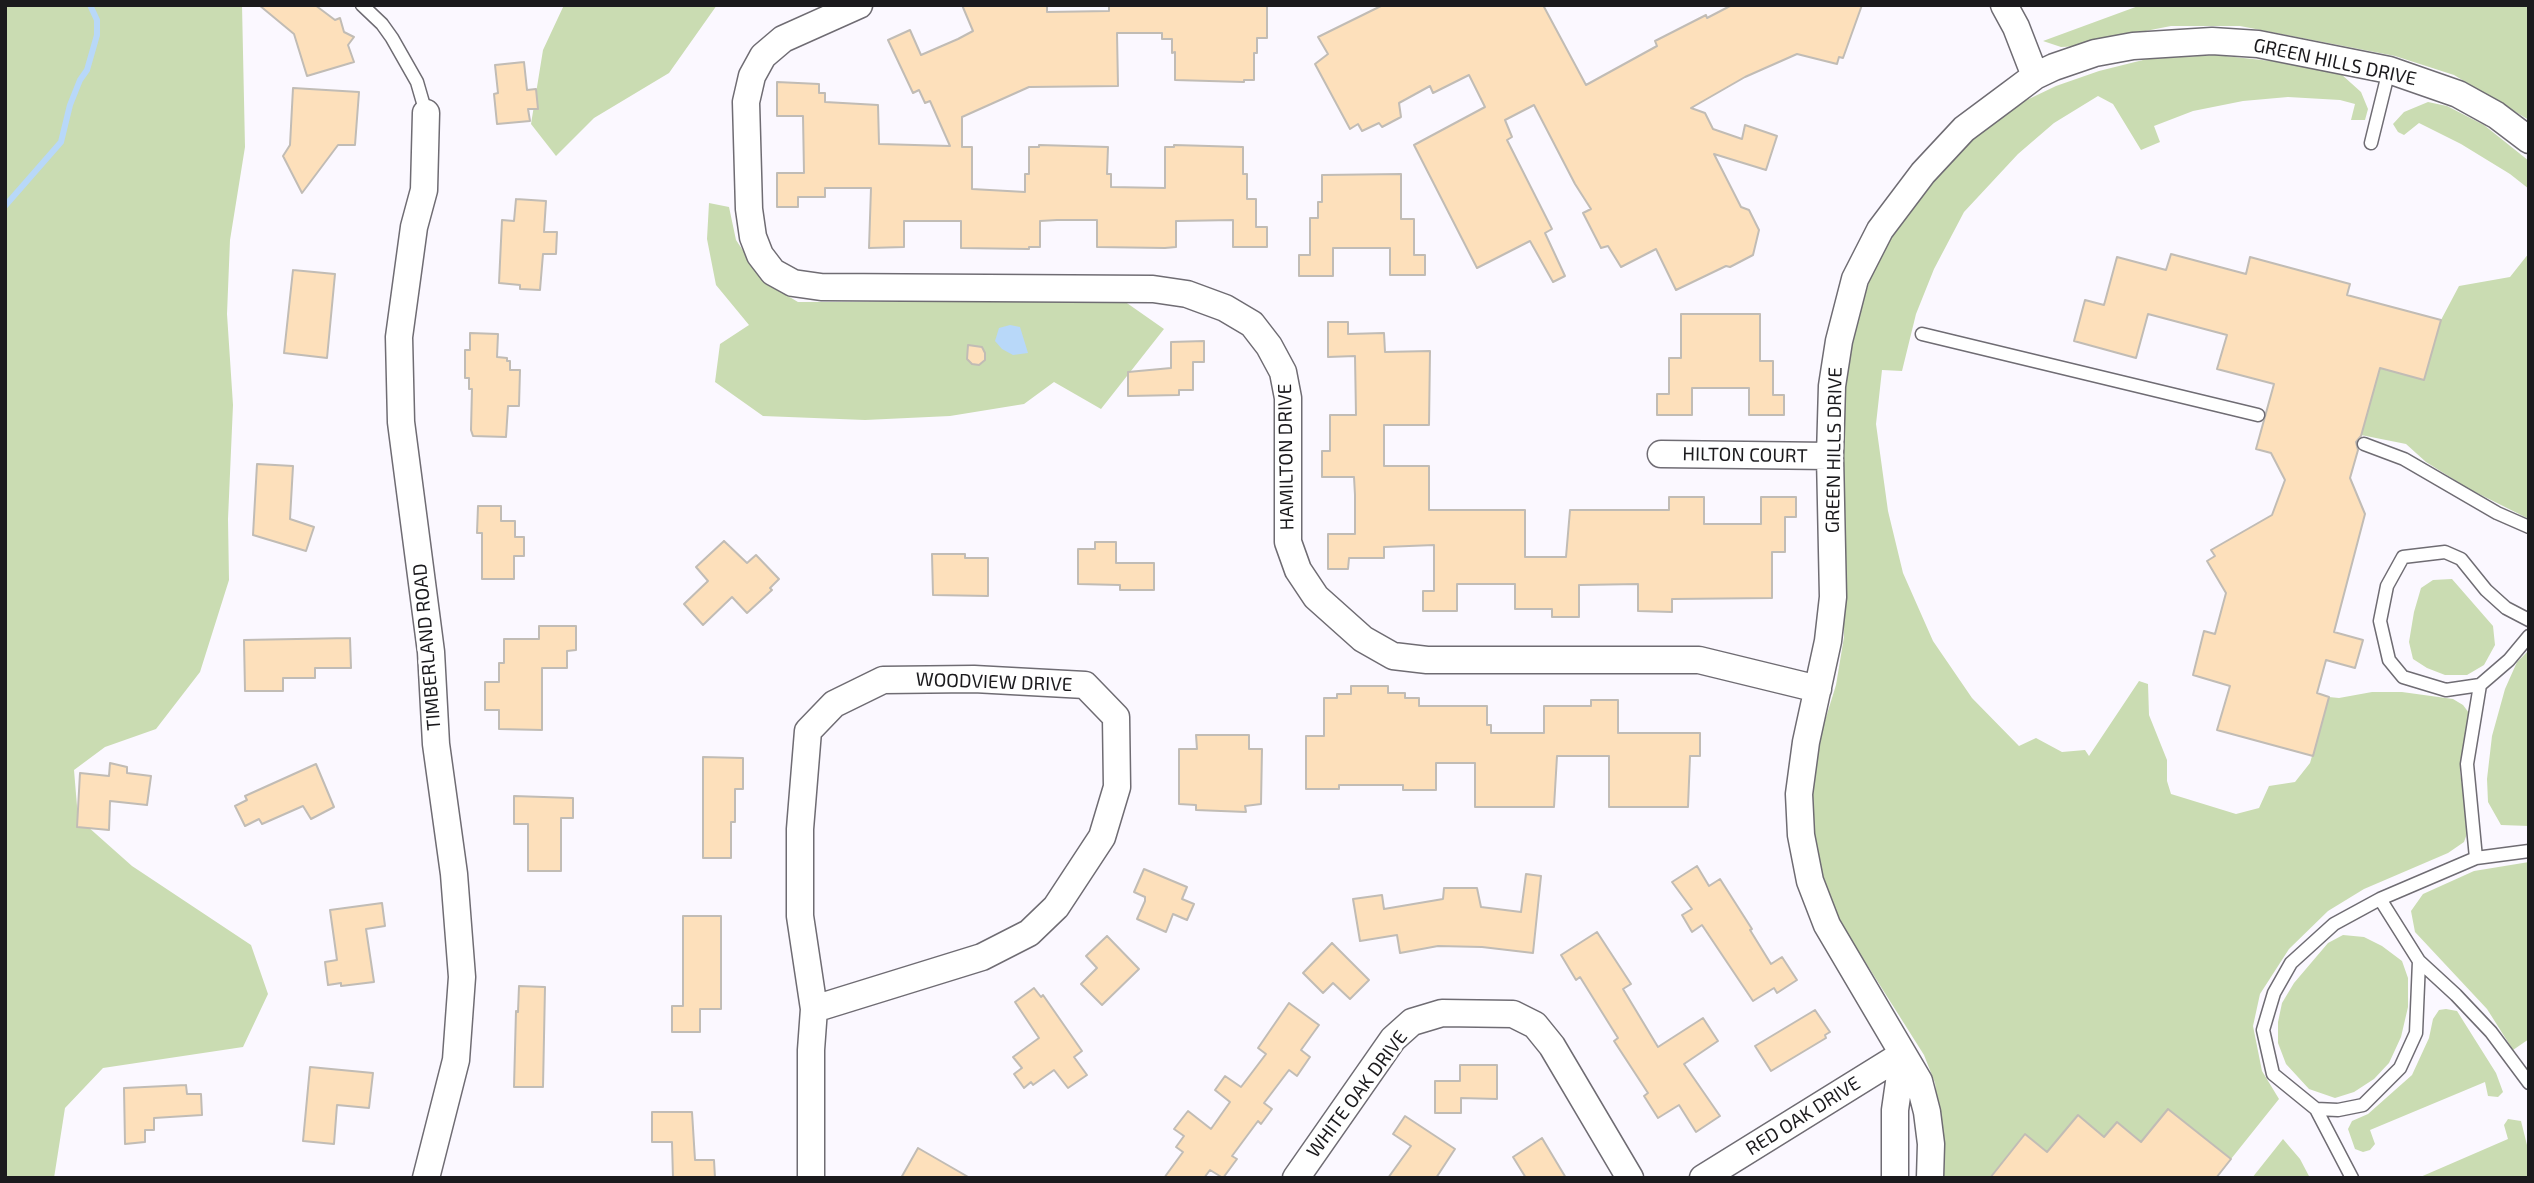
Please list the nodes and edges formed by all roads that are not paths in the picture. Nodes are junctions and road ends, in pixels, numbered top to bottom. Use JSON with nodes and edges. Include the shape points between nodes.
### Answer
{"nodes":[{"id":1,"x":362,"y":5,"type":"edge"},
{"id":2,"x":859,"y":5,"type":"edge"},
{"id":3,"x":2004,"y":5,"type":"edge"},
{"id":4,"x":2389,"y":70,"type":"junction"},
{"id":5,"x":2035,"y":76,"type":"junction"},
{"id":6,"x":426,"y":113,"type":"joint"},
{"id":7,"x":2529,"y":140,"type":"edge"},
{"id":8,"x":2371,"y":143,"type":"dead end"},
{"id":9,"x":1922,"y":334,"type":"dead end"},
{"id":10,"x":2258,"y":415,"type":"dead end"},
{"id":11,"x":2364,"y":444,"type":"dead end"},
{"id":12,"x":1661,"y":454,"type":"dead end"},
{"id":13,"x":1830,"y":456,"type":"junction"},
{"id":14,"x":2529,"y":527,"type":"edge"},
{"id":15,"x":2529,"y":620,"type":"edge"},
{"id":16,"x":2529,"y":636,"type":"edge"},
{"id":17,"x":2480,"y":685,"type":"junction"},
{"id":18,"x":1818,"y":689,"type":"junction"},
{"id":19,"x":2529,"y":851,"type":"edge"},
{"id":20,"x":2476,"y":858,"type":"junction"},
{"id":21,"x":2380,"y":899,"type":"junction"},
{"id":22,"x":2419,"y":961,"type":"junction"},
{"id":23,"x":814,"y":1009,"type":"junction"},
{"id":24,"x":1903,"y":1054,"type":"junction"},
{"id":25,"x":2529,"y":1083,"type":"edge"},
{"id":26,"x":2316,"y":1109,"type":"junction"},
{"id":27,"x":426,"y":1178,"type":"edge"},
{"id":28,"x":811,"y":1178,"type":"edge"},
{"id":29,"x":1296,"y":1178,"type":"edge"},
{"id":30,"x":1630,"y":1178,"type":"edge"},
{"id":31,"x":1703,"y":1178,"type":"edge"},
{"id":32,"x":1895,"y":1178,"type":"edge"},
{"id":33,"x":1930,"y":1178,"type":"edge"},
{"id":34,"x":2351,"y":1178,"type":"edge"}],
"edges":[{"from":1,"to":6,"type":"lane","via":[[392,38],[417,82]]},
{"from":2,"to":18,"type":"street","name":"HAMILTON DRIVE","via":[[783,40],[763,56],[752,76],[746,102],[748,209],[752,237],[773,272],[793,283],[821,287],[1153,289],[1187,294],[1225,308],[1252,324],[1283,372],[1288,398],[1288,542],[1298,570],[1316,597],[1363,639],[1393,656],[1427,660],[1699,660]]},
{"from":3,"to":5,"type":"street"},
{"from":4,"to":5,"type":"street","name":"GREEN HILLS DRIVE","via":[[2258,44],[2212,41],[2095,53]]},
{"from":4,"to":7,"type":"street","name":"GREEN HILLS DRIVE","via":[[2458,94]]},
{"from":4,"to":8,"type":"lane"},
{"from":5,"to":13,"type":"street","name":"GREEN HILLS DRIVE","via":[[1964,130],[1923,173],[1880,230],[1855,279],[1839,341]]},
{"from":6,"to":27,"type":"street","name":"TIMBERLAND ROAD","via":[[424,190],[414,227],[399,337],[401,422],[431,652],[436,744],[462,977],[456,1060]]},
{"from":9,"to":10,"type":"lane"},
{"from":11,"to":14,"type":"lane","via":[[2404,459]]},
{"from":12,"to":13,"type":"street","name":"HILTON COURT"},
{"from":13,"to":18,"type":"street","name":"GREEN HILLS DRIVE","via":[[1833,597]]},
{"from":15,"to":17,"type":"lane","via":[[2506,608],[2461,559],[2445,552],[2403,557],[2387,586],[2380,621],[2389,660],[2403,677],[2446,690]]},
{"from":16,"to":17,"type":"lane"},
{"from":17,"to":20,"type":"lane","via":[[2467,764]]},
{"from":18,"to":24,"type":"street","name":"GREEN HILLS DRIVE","via":[[1798,794],[1810,881],[1828,925]]},
{"from":19,"to":20,"type":"lane"},
{"from":20,"to":21,"type":"lane"},
{"from":21,"to":22,"type":"lane"},
{"from":21,"to":26,"type":"lane","via":[[2334,924],[2291,963],[2274,993],[2263,1030],[2273,1074]]},
{"from":22,"to":25,"type":"lane","via":[[2491,1032]]},
{"from":22,"to":26,"type":"lane","via":[[2416,1033],[2400,1068],[2363,1105]]},
{"from":23,"to":23,"type":"street","name":"WOODVIEW DRIVE","via":[[982,957],[1029,933],[1056,907],[1102,836],[1117,787],[1116,717],[1085,685],[883,680],[834,704],[808,731],[800,829],[800,916]]},
{"from":23,"to":28,"type":"street","name":"WOODVIEW DRIVE"},
{"from":24,"to":31,"type":"street","name":"RED OAK DRIVE"},
{"from":24,"to":32,"type":"street","via":[[1895,1111]]},
{"from":24,"to":33,"type":"street","name":"GREEN HILLS DRIVE","via":[[1919,1082],[1927,1112]]},
{"from":26,"to":34,"type":"lane"},
{"from":29,"to":30,"type":"street","name":"WHITE OAK DRIVE","via":[[1393,1039],[1412,1022],[1442,1013],[1513,1014],[1535,1025]]}]}
